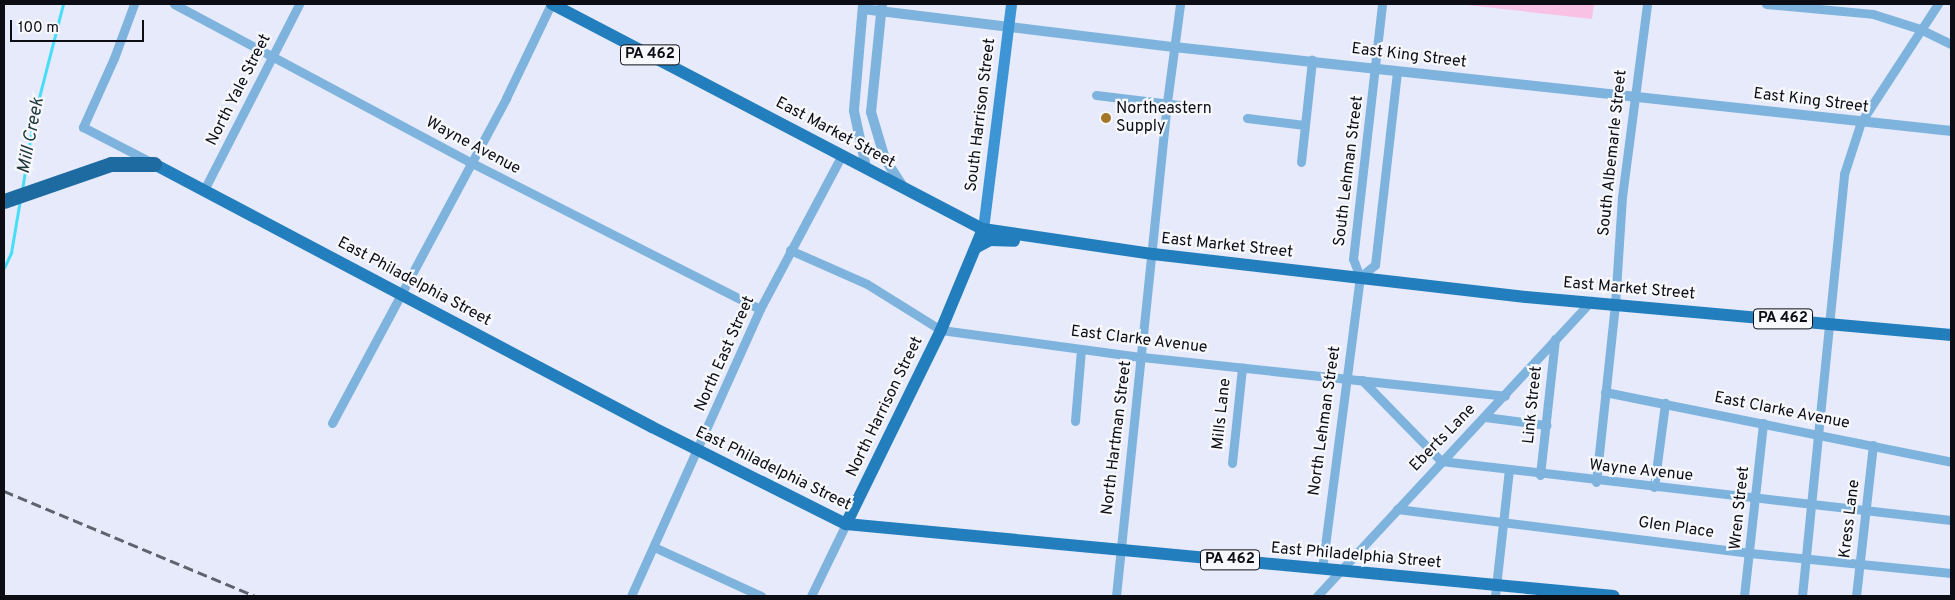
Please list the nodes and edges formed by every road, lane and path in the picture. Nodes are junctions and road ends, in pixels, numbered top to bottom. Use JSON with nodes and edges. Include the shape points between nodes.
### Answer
{"nodes":[{"id":1,"x":134,"y":4,"type":"edge"},
{"id":2,"x":174,"y":4,"type":"edge"},
{"id":3,"x":299,"y":4,"type":"edge"},
{"id":4,"x":552,"y":4,"type":"edge"},
{"id":5,"x":1011,"y":4,"type":"edge"},
{"id":6,"x":1180,"y":4,"type":"edge"},
{"id":7,"x":1382,"y":4,"type":"edge"},
{"id":8,"x":1647,"y":4,"type":"edge"},
{"id":9,"x":1766,"y":4,"type":"edge"},
{"id":10,"x":1938,"y":4,"type":"edge"},
{"id":11,"x":863,"y":7,"type":"edge"},
{"id":12,"x":881,"y":7,"type":"edge"},
{"id":13,"x":1008,"y":28,"type":"junction"},
{"id":14,"x":1920,"y":29,"type":"junction"},
{"id":15,"x":1951,"y":44,"type":"edge"},
{"id":16,"x":1174,"y":47,"type":"junction"},
{"id":17,"x":274,"y":56,"type":"junction"},
{"id":18,"x":1312,"y":60,"type":"junction"},
{"id":19,"x":1376,"y":68,"type":"junction"},
{"id":20,"x":1397,"y":70,"type":"junction"},
{"id":21,"x":1096,"y":95,"type":"dead end"},
{"id":22,"x":1632,"y":97,"type":"junction"},
{"id":23,"x":1167,"y":102,"type":"junction"},
{"id":24,"x":1196,"y":107,"type":"dead end"},
{"id":25,"x":1247,"y":118,"type":"dead end"},
{"id":26,"x":1861,"y":122,"type":"junction"},
{"id":27,"x":1305,"y":125,"type":"junction"},
{"id":28,"x":1951,"y":131,"type":"edge"},
{"id":29,"x":842,"y":155,"type":"junction"},
{"id":30,"x":1301,"y":162,"type":"dead end"},
{"id":31,"x":472,"y":163,"type":"junction"},
{"id":32,"x":154,"y":164,"type":"junction"},
{"id":33,"x":866,"y":167,"type":"junction"},
{"id":34,"x":903,"y":188,"type":"junction"},
{"id":35,"x":204,"y":190,"type":"junction"},
{"id":36,"x":4,"y":201,"type":"edge"},
{"id":37,"x":983,"y":229,"type":"junction"},
{"id":38,"x":1057,"y":242,"type":"junction"},
{"id":39,"x":977,"y":247,"type":"junction"},
{"id":40,"x":790,"y":250,"type":"junction"},
{"id":41,"x":1153,"y":254,"type":"junction"},
{"id":42,"x":1360,"y":277,"type":"junction"},
{"id":43,"x":401,"y":294,"type":"junction"},
{"id":44,"x":1591,"y":301,"type":"junction"},
{"id":45,"x":1616,"y":305,"type":"junction"},
{"id":46,"x":760,"y":309,"type":"junction"},
{"id":47,"x":1828,"y":322,"type":"junction"},
{"id":48,"x":941,"y":330,"type":"junction"},
{"id":49,"x":1951,"y":335,"type":"edge"},
{"id":50,"x":1555,"y":339,"type":"junction"},
{"id":51,"x":1081,"y":349,"type":"junction"},
{"id":52,"x":1142,"y":357,"type":"junction"},
{"id":53,"x":1242,"y":368,"type":"junction"},
{"id":54,"x":1346,"y":378,"type":"junction"},
{"id":55,"x":1362,"y":380,"type":"junction"},
{"id":56,"x":1606,"y":392,"type":"junction"},
{"id":57,"x":1505,"y":396,"type":"junction"},
{"id":58,"x":1665,"y":403,"type":"junction"},
{"id":59,"x":1485,"y":417,"type":"junction"},
{"id":60,"x":1075,"y":421,"type":"dead end"},
{"id":61,"x":332,"y":422,"type":"dead end"},
{"id":62,"x":1763,"y":423,"type":"junction"},
{"id":63,"x":1546,"y":425,"type":"junction"},
{"id":64,"x":1819,"y":434,"type":"junction"},
{"id":65,"x":1873,"y":445,"type":"junction"},
{"id":66,"x":698,"y":451,"type":"junction"},
{"id":67,"x":1441,"y":462,"type":"junction"},
{"id":68,"x":1951,"y":462,"type":"edge"},
{"id":69,"x":1232,"y":463,"type":"dead end"},
{"id":70,"x":1509,"y":470,"type":"junction"},
{"id":71,"x":1540,"y":475,"type":"junction"},
{"id":72,"x":1596,"y":482,"type":"junction"},
{"id":73,"x":1654,"y":487,"type":"junction"},
{"id":74,"x":1756,"y":498,"type":"junction"},
{"id":75,"x":1811,"y":506,"type":"junction"},
{"id":76,"x":1397,"y":509,"type":"junction"},
{"id":77,"x":1867,"y":512,"type":"junction"},
{"id":78,"x":1503,"y":520,"type":"junction"},
{"id":79,"x":1951,"y":520,"type":"edge"},
{"id":80,"x":846,"y":524,"type":"junction"},
{"id":81,"x":654,"y":547,"type":"junction"},
{"id":82,"x":1119,"y":550,"type":"junction"},
{"id":83,"x":1750,"y":553,"type":"junction"},
{"id":84,"x":1806,"y":558,"type":"junction"},
{"id":85,"x":1860,"y":563,"type":"junction"},
{"id":86,"x":1322,"y":568,"type":"junction"},
{"id":87,"x":1341,"y":570,"type":"junction"},
{"id":88,"x":1951,"y":573,"type":"edge"},
{"id":89,"x":1496,"y":591,"type":"edge"},
{"id":90,"x":631,"y":596,"type":"edge"},
{"id":91,"x":761,"y":596,"type":"edge"},
{"id":92,"x":811,"y":596,"type":"edge"},
{"id":93,"x":1116,"y":596,"type":"edge"},
{"id":94,"x":1316,"y":596,"type":"edge"},
{"id":95,"x":1614,"y":596,"type":"edge"},
{"id":96,"x":1744,"y":596,"type":"edge"},
{"id":97,"x":1802,"y":596,"type":"edge"},
{"id":98,"x":1856,"y":596,"type":"edge"}],
"edges":[{"from":1,"to":32,"type":"street","name":"East Philadelphia Street","via":[[83,127]]},
{"from":2,"to":17,"type":"street","name":"Wayne Avenue"},
{"from":3,"to":17,"type":"street","name":"North Yale Street"},
{"from":4,"to":29,"type":"main road","name":"East Market Street","number":"PA 462"},
{"from":4,"to":31,"type":"street"},
{"from":5,"to":13,"type":"main road","name":"South Harrison Street"},
{"from":6,"to":16,"type":"street","name":"North Hartman Street"},
{"from":7,"to":19,"type":"street","name":"South Lehman Street"},
{"from":8,"to":22,"type":"street","name":"South Albemarle Street"},
{"from":9,"to":14,"type":"street","via":[[1873,14]]},
{"from":10,"to":14,"type":"street"},
{"from":11,"to":12,"type":"street","name":"East King Street"},
{"from":11,"to":33,"type":"street","via":[[854,111]]},
{"from":12,"to":13,"type":"street","name":"East King Street"},
{"from":12,"to":34,"type":"street","via":[[871,112],[885,159]]},
{"from":13,"to":16,"type":"street","name":"East King Street"},
{"from":13,"to":37,"type":"main road","name":"South Harrison Street"},
{"from":14,"to":15,"type":"street"},
{"from":14,"to":26,"type":"street"},
{"from":16,"to":18,"type":"street","name":"East King Street"},
{"from":16,"to":23,"type":"street","name":"North Hartman Street"},
{"from":17,"to":31,"type":"street","name":"Wayne Avenue"},
{"from":17,"to":35,"type":"street","name":"North Yale Street"},
{"from":18,"to":19,"type":"street","name":"East King Street"},
{"from":18,"to":27,"type":"street"},
{"from":19,"to":20,"type":"street","name":"East King Street"},
{"from":19,"to":42,"type":"street","name":"South Lehman Street","via":[[1353,260]]},
{"from":20,"to":22,"type":"street","name":"East King Street"},
{"from":20,"to":42,"type":"street","via":[[1375,265]]},
{"from":21,"to":23,"type":"street"},
{"from":22,"to":26,"type":"street","name":"East King Street"},
{"from":22,"to":45,"type":"street","name":"South Albemarle Street"},
{"from":23,"to":24,"type":"street"},
{"from":23,"to":41,"type":"street","name":"North Hartman Street"},
{"from":25,"to":27,"type":"street"},
{"from":26,"to":28,"type":"street","name":"East King Street"},
{"from":26,"to":47,"type":"street","via":[[1844,174]]},
{"from":27,"to":30,"type":"street"},
{"from":29,"to":33,"type":"main road","name":"East Market Street","number":"PA 462"},
{"from":29,"to":40,"type":"street","name":"North East Street"},
{"from":31,"to":43,"type":"street"},
{"from":31,"to":46,"type":"street","name":"Wayne Avenue"},
{"from":32,"to":35,"type":"main road","name":"East Philadelphia Street"},
{"from":32,"to":36,"type":"highway","via":[[111,164]]},
{"from":33,"to":34,"type":"main road","name":"East Market Street","number":"PA 462"},
{"from":34,"to":37,"type":"main road","name":"East Market Street","number":"PA 462"},
{"from":35,"to":43,"type":"main road","name":"East Philadelphia Street"},
{"from":37,"to":38,"type":"main road","name":"East Market Street","number":"PA 462"},
{"from":37,"to":39,"type":"main road","name":"North Harrison Street"},
{"from":38,"to":39,"type":"main road","via":[[990,240]]},
{"from":38,"to":41,"type":"main road","name":"East Market Street","number":"PA 462"},
{"from":39,"to":48,"type":"main road","name":"North Harrison Street"},
{"from":40,"to":46,"type":"street","name":"North East Street"},
{"from":40,"to":48,"type":"street","name":"East Clarke Avenue","via":[[867,284]]},
{"from":41,"to":42,"type":"main road","name":"East Market Street","number":"PA 462"},
{"from":41,"to":52,"type":"street","name":"North Hartman Street"},
{"from":42,"to":44,"type":"main road","name":"East Market Street","number":"PA 462"},
{"from":42,"to":54,"type":"street","name":"North Lehman Street"},
{"from":43,"to":61,"type":"street"},
{"from":43,"to":66,"type":"main road","name":"East Philadelphia Street"},
{"from":44,"to":45,"type":"main road","name":"East Market Street","number":"PA 462"},
{"from":44,"to":50,"type":"street","name":"Eberts Lane"},
{"from":45,"to":47,"type":"main road","name":"East Market Street","number":"PA 462"},
{"from":45,"to":56,"type":"street","name":"South Albemarle Street"},
{"from":46,"to":66,"type":"street","name":"North East Street"},
{"from":47,"to":49,"type":"main road","name":"East Market Street","number":"PA 462"},
{"from":47,"to":64,"type":"street"},
{"from":48,"to":51,"type":"street","name":"East Clarke Avenue"},
{"from":48,"to":80,"type":"main road","name":"North Harrison Street"},
{"from":50,"to":57,"type":"street","name":"Eberts Lane"},
{"from":50,"to":63,"type":"street","name":"Link Street"},
{"from":51,"to":52,"type":"street","name":"East Clarke Avenue"},
{"from":51,"to":60,"type":"street"},
{"from":52,"to":53,"type":"street","name":"East Clarke Avenue"},
{"from":52,"to":82,"type":"street","name":"North Hartman Street"},
{"from":53,"to":54,"type":"street","name":"East Clarke Avenue"},
{"from":53,"to":69,"type":"street","name":"Mills Lane"},
{"from":54,"to":55,"type":"street","name":"East Clarke Avenue"},
{"from":54,"to":86,"type":"street","name":"North Lehman Street"},
{"from":55,"to":57,"type":"street","name":"East Clarke Avenue"},
{"from":55,"to":67,"type":"street"},
{"from":56,"to":58,"type":"street","name":"East Clarke Avenue"},
{"from":56,"to":72,"type":"street","name":"South Albemarle Street"},
{"from":57,"to":59,"type":"street","name":"Eberts Lane"},
{"from":58,"to":62,"type":"street","name":"East Clarke Avenue"},
{"from":58,"to":73,"type":"street"},
{"from":59,"to":63,"type":"street"},
{"from":59,"to":67,"type":"street","name":"Eberts Lane"},
{"from":62,"to":64,"type":"street","name":"East Clarke Avenue"},
{"from":62,"to":74,"type":"street","name":"Wren Street"},
{"from":63,"to":71,"type":"street","name":"Link Street"},
{"from":64,"to":65,"type":"street","name":"East Clarke Avenue"},
{"from":64,"to":75,"type":"street"},
{"from":65,"to":68,"type":"street","name":"East Clarke Avenue"},
{"from":65,"to":77,"type":"street","name":"Kress Lane"},
{"from":66,"to":80,"type":"main road","name":"East Philadelphia Street"},
{"from":66,"to":81,"type":"street","name":"North East Street"},
{"from":67,"to":70,"type":"street","name":"Wayne Avenue"},
{"from":67,"to":76,"type":"street","name":"Eberts Lane"},
{"from":70,"to":71,"type":"street","name":"Wayne Avenue"},
{"from":70,"to":78,"type":"street"},
{"from":71,"to":72,"type":"street","name":"Wayne Avenue"},
{"from":72,"to":73,"type":"street","name":"Wayne Avenue"},
{"from":73,"to":74,"type":"street","name":"Wayne Avenue"},
{"from":74,"to":75,"type":"street","name":"Wayne Avenue"},
{"from":74,"to":83,"type":"street","name":"Wren Street"},
{"from":75,"to":77,"type":"street","name":"Wayne Avenue"},
{"from":75,"to":84,"type":"street"},
{"from":76,"to":78,"type":"street","name":"Glen Place"},
{"from":76,"to":87,"type":"street","name":"Eberts Lane"},
{"from":77,"to":79,"type":"street","name":"Wayne Avenue"},
{"from":77,"to":85,"type":"street","name":"Kress Lane"},
{"from":78,"to":83,"type":"street","name":"Glen Place"},
{"from":78,"to":89,"type":"street"},
{"from":80,"to":82,"type":"main road","name":"East Philadelphia Street","number":"PA 462"},
{"from":80,"to":92,"type":"street","name":"North Harrison Street"},
{"from":81,"to":90,"type":"street","name":"North East Street"},
{"from":81,"to":91,"type":"street"},
{"from":82,"to":86,"type":"main road","name":"East Philadelphia Street","number":"PA 462"},
{"from":82,"to":93,"type":"street","name":"North Hartman Street"},
{"from":83,"to":84,"type":"street","name":"Glen Place"},
{"from":83,"to":96,"type":"street","name":"Wren Street"},
{"from":84,"to":85,"type":"street","name":"Glen Place"},
{"from":84,"to":97,"type":"street"},
{"from":85,"to":88,"type":"street","name":"Glen Place"},
{"from":85,"to":98,"type":"street","name":"Kress Lane"},
{"from":86,"to":87,"type":"main road","name":"East Philadelphia Street","number":"PA 462"},
{"from":87,"to":89,"type":"main road","name":"East Philadelphia Street","number":"PA 462"},
{"from":87,"to":94,"type":"street","name":"Eberts Lane"},
{"from":89,"to":95,"type":"main road","name":"East Philadelphia Street","number":"PA 462"}]}
